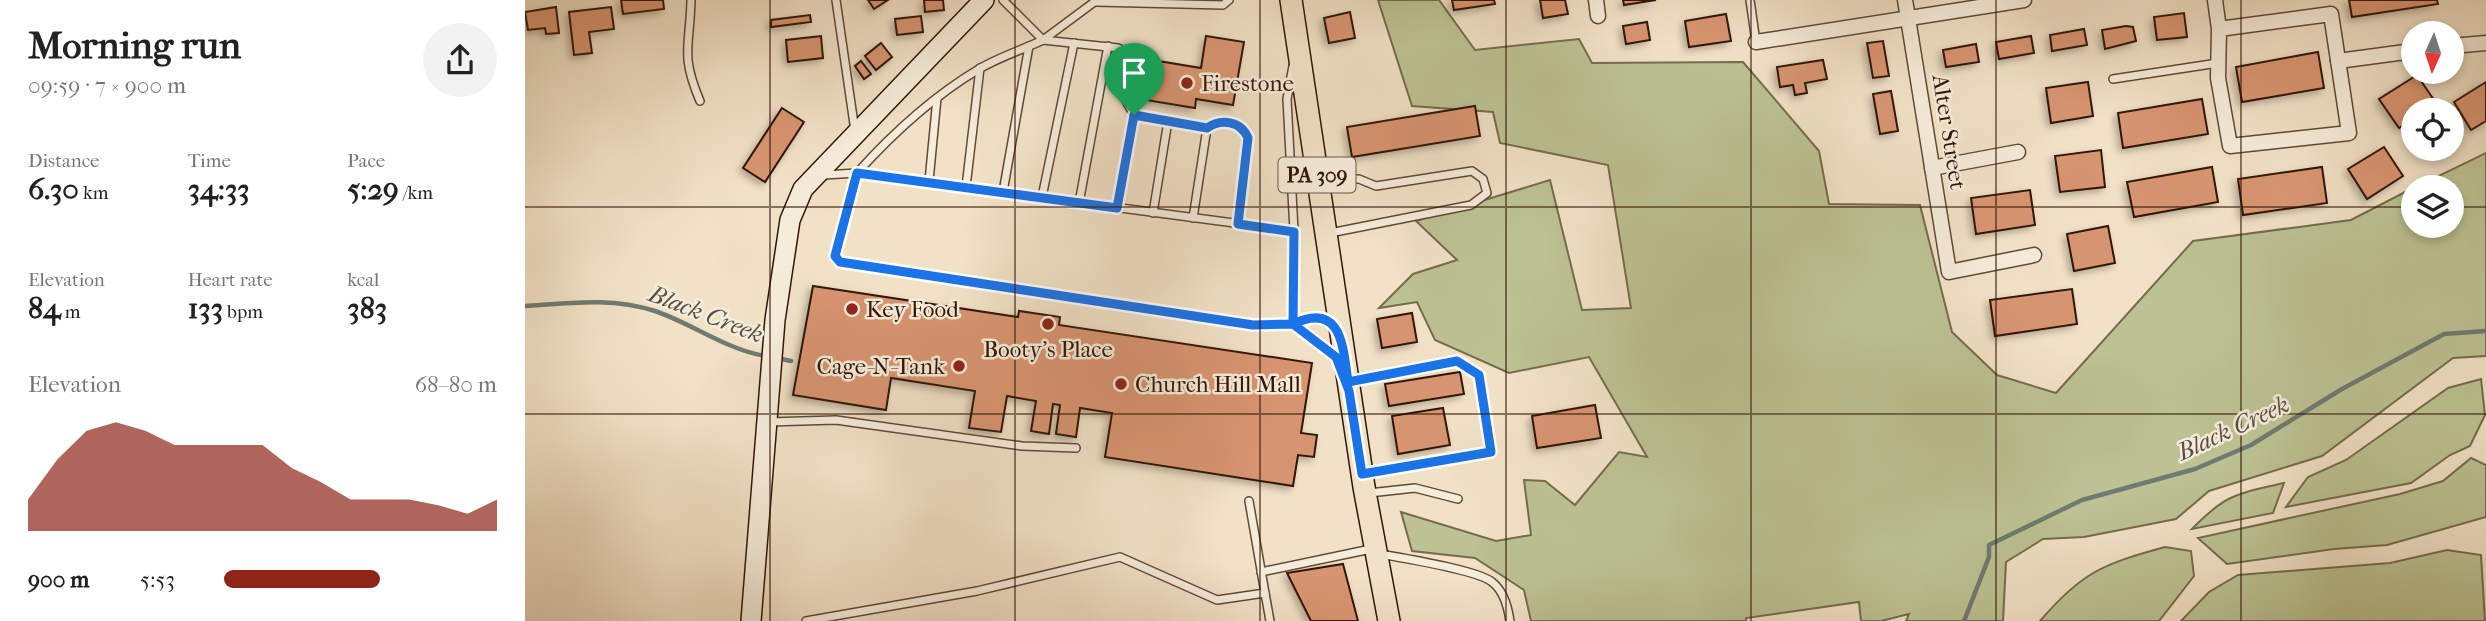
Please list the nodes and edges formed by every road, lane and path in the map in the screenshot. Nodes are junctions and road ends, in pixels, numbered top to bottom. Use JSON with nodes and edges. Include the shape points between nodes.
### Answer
{"nodes":[{"id":1,"x":691,"y":0,"type":"edge"},
{"id":2,"x":836,"y":0,"type":"edge"},
{"id":3,"x":984,"y":0,"type":"edge"},
{"id":4,"x":1003,"y":0,"type":"edge"},
{"id":5,"x":1229,"y":0,"type":"edge"},
{"id":6,"x":1290,"y":0,"type":"edge"},
{"id":7,"x":1596,"y":0,"type":"edge"},
{"id":8,"x":1750,"y":0,"type":"edge"},
{"id":9,"x":1905,"y":0,"type":"edge"},
{"id":10,"x":2024,"y":0,"type":"edge"},
{"id":11,"x":2215,"y":0,"type":"edge"},
{"id":12,"x":1097,"y":1,"type":"edge"},
{"id":13,"x":1598,"y":16,"type":"dead end"},
{"id":14,"x":1908,"y":18,"type":"junction"},
{"id":15,"x":2219,"y":29,"type":"junction"},
{"id":16,"x":1043,"y":40,"type":"junction"},
{"id":17,"x":1756,"y":42,"type":"joint"},
{"id":18,"x":1074,"y":43,"type":"junction"},
{"id":19,"x":2486,"y":43,"type":"edge"},
{"id":20,"x":2464,"y":45,"type":"edge"},
{"id":21,"x":1029,"y":46,"type":"junction"},
{"id":22,"x":1108,"y":46,"type":"junction"},
{"id":23,"x":1298,"y":51,"type":"junction"},
{"id":24,"x":2401,"y":53,"type":"edge"},
{"id":25,"x":2338,"y":61,"type":"junction"},
{"id":26,"x":2218,"y":63,"type":"junction"},
{"id":27,"x":981,"y":68,"type":"junction"},
{"id":28,"x":2113,"y":79,"type":"dead end"},
{"id":29,"x":937,"y":98,"type":"junction"},
{"id":30,"x":700,"y":101,"type":"dead end"},
{"id":31,"x":1134,"y":115,"type":"junction"},
{"id":32,"x":1168,"y":121,"type":"junction"},
{"id":33,"x":1207,"y":128,"type":"junction"},
{"id":34,"x":855,"y":131,"type":"junction"},
{"id":35,"x":2018,"y":152,"type":"dead end"},
{"id":36,"x":1932,"y":168,"type":"junction"},
{"id":37,"x":857,"y":173,"type":"junction"},
{"id":38,"x":816,"y":175,"type":"junction"},
{"id":39,"x":1318,"y":179,"type":"junction"},
{"id":40,"x":929,"y":181,"type":"junction"},
{"id":41,"x":966,"y":187,"type":"junction"},
{"id":42,"x":1003,"y":192,"type":"junction"},
{"id":43,"x":1042,"y":197,"type":"junction"},
{"id":44,"x":1079,"y":203,"type":"junction"},
{"id":45,"x":1117,"y":208,"type":"junction"},
{"id":46,"x":1153,"y":213,"type":"junction"},
{"id":47,"x":1192,"y":218,"type":"junction"},
{"id":48,"x":1238,"y":224,"type":"junction"},
{"id":49,"x":1294,"y":232,"type":"junction"},
{"id":50,"x":1326,"y":234,"type":"junction"},
{"id":51,"x":2034,"y":255,"type":"dead end"},
{"id":52,"x":1293,"y":324,"type":"junction"},
{"id":53,"x":1341,"y":334,"type":"junction"},
{"id":54,"x":1349,"y":386,"type":"junction"},
{"id":55,"x":768,"y":422,"type":"junction"},
{"id":56,"x":1076,"y":448,"type":"dead end"},
{"id":57,"x":1364,"y":485,"type":"junction"},
{"id":58,"x":1458,"y":499,"type":"dead end"},
{"id":59,"x":1249,"y":500,"type":"dead end"},
{"id":60,"x":1376,"y":551,"type":"junction"},
{"id":61,"x":1261,"y":572,"type":"junction"},
{"id":62,"x":1265,"y":593,"type":"junction"},
{"id":63,"x":751,"y":621,"type":"edge"},
{"id":64,"x":806,"y":621,"type":"edge"},
{"id":65,"x":1270,"y":621,"type":"edge"},
{"id":66,"x":1389,"y":621,"type":"edge"},
{"id":67,"x":1510,"y":621,"type":"edge"}],
"edges":[{"from":1,"to":30,"type":"lane","via":[[686,62]]},
{"from":2,"to":34,"type":"lane"},
{"from":3,"to":34,"type":"main road"},
{"from":4,"to":16,"type":"lane"},
{"from":5,"to":12,"type":"lane","via":[[1223,5]]},
{"from":6,"to":23,"type":"main road","number":"PA 309"},
{"from":7,"to":13,"type":"street"},
{"from":8,"to":17,"type":"lane"},
{"from":9,"to":14,"type":"street","name":"Alter Street"},
{"from":10,"to":14,"type":"street"},
{"from":11,"to":15,"type":"street"},
{"from":12,"to":16,"type":"lane"},
{"from":14,"to":17,"type":"street"},
{"from":14,"to":36,"type":"street","name":"Alter Street"},
{"from":15,"to":25,"type":"street","via":[[2331,14]]},
{"from":15,"to":26,"type":"street"},
{"from":16,"to":18,"type":"lane"},
{"from":16,"to":21,"type":"lane"},
{"from":18,"to":22,"type":"lane"},
{"from":18,"to":43,"type":"lane"},
{"from":19,"to":20,"type":"street"},
{"from":21,"to":27,"type":"lane"},
{"from":21,"to":42,"type":"lane"},
{"from":22,"to":31,"type":"lane","via":[[1127,52],[1131,59],[1126,101]]},
{"from":22,"to":44,"type":"lane"},
{"from":23,"to":39,"type":"main road","number":"PA 309"},
{"from":23,"to":49,"type":"lane","via":[[1287,99]]},
{"from":24,"to":25,"type":"street"},
{"from":25,"to":26,"type":"street","via":[[2349,133],[2230,146]]},
{"from":26,"to":28,"type":"lane"},
{"from":27,"to":29,"type":"lane"},
{"from":27,"to":41,"type":"lane"},
{"from":29,"to":37,"type":"lane","via":[[894,132]]},
{"from":29,"to":40,"type":"lane"},
{"from":31,"to":32,"type":"lane"},
{"from":31,"to":45,"type":"lane"},
{"from":32,"to":33,"type":"lane"},
{"from":32,"to":46,"type":"lane"},
{"from":33,"to":47,"type":"lane"},
{"from":33,"to":48,"type":"lane","via":[[1216,122],[1237,124],[1248,138]]},
{"from":34,"to":38,"type":"main road"},
{"from":35,"to":36,"type":"street"},
{"from":36,"to":51,"type":"street","name":"Alter Street","via":[[1949,272]]},
{"from":37,"to":38,"type":"lane"},
{"from":37,"to":40,"type":"lane"},
{"from":37,"to":52,"type":"lane","via":[[835,256],[840,262],[1263,326]]},
{"from":38,"to":55,"type":"main road","via":[[803,189],[790,220],[775,320]]},
{"from":39,"to":50,"type":"main road","number":"PA 309"},
{"from":39,"to":50,"type":"lane","via":[[1359,179],[1376,186],[1472,171],[1483,179],[1487,193],[1471,205]]},
{"from":40,"to":41,"type":"lane"},
{"from":41,"to":42,"type":"lane"},
{"from":42,"to":43,"type":"lane"},
{"from":43,"to":44,"type":"lane"},
{"from":44,"to":45,"type":"lane"},
{"from":45,"to":46,"type":"lane"},
{"from":46,"to":47,"type":"lane"},
{"from":47,"to":48,"type":"lane"},
{"from":48,"to":49,"type":"lane"},
{"from":49,"to":52,"type":"lane"},
{"from":50,"to":53,"type":"main road","number":"PA 309"},
{"from":52,"to":53,"type":"lane","via":[[1308,317],[1327,321]]},
{"from":52,"to":54,"type":"lane","via":[[1336,357]]},
{"from":53,"to":54,"type":"main road","number":"PA 309"},
{"from":54,"to":57,"type":"main road","number":"PA 309"},
{"from":54,"to":57,"type":"lane","via":[[1457,361],[1479,375],[1482,387],[1491,452]]},
{"from":55,"to":56,"type":"lane","via":[[836,420],[1022,446]]},
{"from":55,"to":63,"type":"main road"},
{"from":57,"to":58,"type":"lane","via":[[1415,488]]},
{"from":57,"to":60,"type":"main road","number":"PA 309"},
{"from":59,"to":61,"type":"lane"},
{"from":60,"to":61,"type":"lane"},
{"from":60,"to":66,"type":"main road","number":"PA 309"},
{"from":60,"to":67,"type":"lane","via":[[1492,581],[1508,604]]},
{"from":61,"to":62,"type":"lane"},
{"from":62,"to":64,"type":"lane","via":[[1217,600],[1120,557],[978,591]]},
{"from":62,"to":65,"type":"lane"}]}
